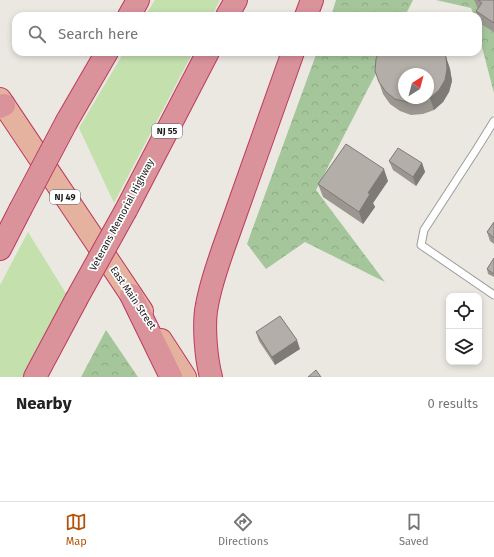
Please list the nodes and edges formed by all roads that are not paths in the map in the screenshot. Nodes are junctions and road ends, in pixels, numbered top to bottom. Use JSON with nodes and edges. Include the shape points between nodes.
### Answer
{"nodes":[{"id":1,"x":138,"y":0,"type":"edge"},
{"id":2,"x":236,"y":0,"type":"edge"},
{"id":3,"x":312,"y":0,"type":"edge"},
{"id":4,"x":131,"y":12,"type":"edge"},
{"id":5,"x":229,"y":12,"type":"edge"},
{"id":6,"x":308,"y":12,"type":"edge"},
{"id":7,"x":106,"y":56,"type":"edge"},
{"id":8,"x":206,"y":56,"type":"edge"},
{"id":9,"x":292,"y":56,"type":"edge"},
{"id":10,"x":1,"y":103,"type":"edge"},
{"id":11,"x":494,"y":121,"type":"edge"},
{"id":12,"x":0,"y":249,"type":"edge"},
{"id":13,"x":131,"y":295,"type":"junction"},
{"id":14,"x":494,"y":295,"type":"edge"},
{"id":15,"x":36,"y":376,"type":"edge"},
{"id":16,"x":171,"y":377,"type":"edge"},
{"id":17,"x":185,"y":377,"type":"edge"},
{"id":18,"x":211,"y":377,"type":"edge"}],
"edges":[{"from":1,"to":4,"type":"highway"},
{"from":2,"to":5,"type":"highway"},
{"from":3,"to":6,"type":"highway"},
{"from":7,"to":12,"type":"highway","bridge":true,"via":[[67,121]]},
{"from":8,"to":15,"type":"highway","name":"Veterans Memorial Highway","number":"NJ 55","bridge":true},
{"from":9,"to":18,"type":"highway","via":[[210,287],[206,306],[206,345]]},
{"from":10,"to":13,"type":"highway","name":"East Main Street","number":"NJ 49"},
{"from":11,"to":14,"type":"lane","via":[[424,230],[421,246]]},
{"from":13,"to":16,"type":"highway"},
{"from":13,"to":17,"type":"highway","name":"East Main Street","number":"NJ 49"}]}
